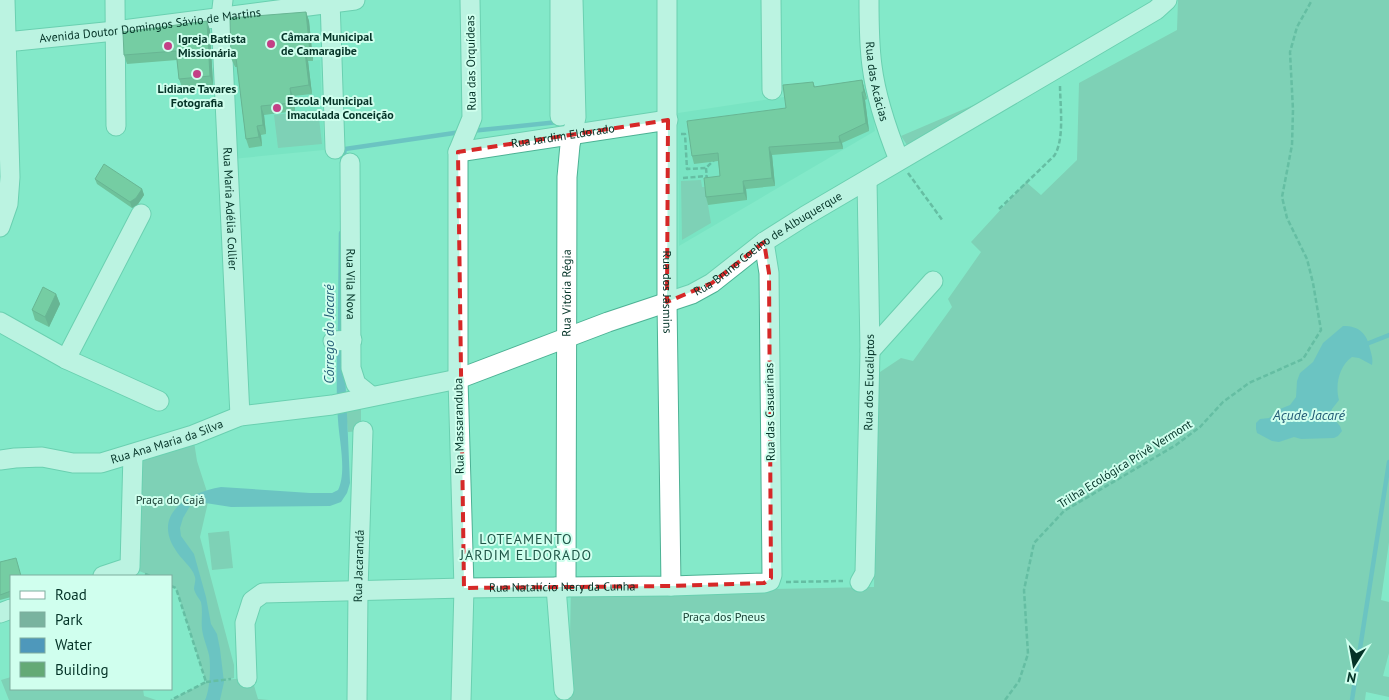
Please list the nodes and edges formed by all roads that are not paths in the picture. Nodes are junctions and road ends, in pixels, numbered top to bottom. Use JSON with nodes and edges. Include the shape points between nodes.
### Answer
{"nodes":[{"id":1,"x":5,"y":0,"type":"edge"},
{"id":2,"x":115,"y":0,"type":"edge"},
{"id":3,"x":355,"y":0,"type":"edge"},
{"id":4,"x":470,"y":0,"type":"edge"},
{"id":5,"x":560,"y":0,"type":"edge"},
{"id":6,"x":573,"y":0,"type":"edge"},
{"id":7,"x":667,"y":0,"type":"edge"},
{"id":8,"x":771,"y":0,"type":"edge"},
{"id":9,"x":869,"y":0,"type":"edge"},
{"id":10,"x":1167,"y":0,"type":"edge"},
{"id":11,"x":330,"y":2,"type":"edge"},
{"id":12,"x":222,"y":9,"type":"edge"},
{"id":13,"x":115,"y":31,"type":"junction"},
{"id":14,"x":6,"y":42,"type":"junction"},
{"id":15,"x":772,"y":90,"type":"dead end"},
{"id":16,"x":560,"y":116,"type":"dead end"},
{"id":17,"x":116,"y":126,"type":"dead end"},
{"id":18,"x":673,"y":129,"type":"junction"},
{"id":19,"x":574,"y":134,"type":"junction"},
{"id":20,"x":335,"y":149,"type":"dead end"},
{"id":21,"x":458,"y":149,"type":"junction"},
{"id":22,"x":350,"y":163,"type":"dead end"},
{"id":23,"x":902,"y":164,"type":"junction"},
{"id":24,"x":867,"y":180,"type":"junction"},
{"id":25,"x":141,"y":214,"type":"dead end"},
{"id":26,"x":0,"y":227,"type":"edge"},
{"id":27,"x":764,"y":242,"type":"junction"},
{"id":28,"x":933,"y":281,"type":"dead end"},
{"id":29,"x":667,"y":302,"type":"junction"},
{"id":30,"x":0,"y":322,"type":"edge"},
{"id":31,"x":566,"y":338,"type":"junction"},
{"id":32,"x":870,"y":351,"type":"junction"},
{"id":33,"x":66,"y":359,"type":"junction"},
{"id":34,"x":458,"y":379,"type":"junction"},
{"id":35,"x":367,"y":397,"type":"junction"},
{"id":36,"x":159,"y":401,"type":"dead end"},
{"id":37,"x":332,"y":404,"type":"joint"},
{"id":38,"x":240,"y":416,"type":"junction"},
{"id":39,"x":363,"y":432,"type":"dead end"},
{"id":40,"x":133,"y":454,"type":"junction"},
{"id":41,"x":0,"y":460,"type":"edge"},
{"id":42,"x":106,"y":575,"type":"edge"},
{"id":43,"x":770,"y":581,"type":"joint"},
{"id":44,"x":860,"y":582,"type":"road end"},
{"id":45,"x":671,"y":586,"type":"junction"},
{"id":46,"x":561,"y":587,"type":"junction"},
{"id":47,"x":464,"y":588,"type":"junction"},
{"id":48,"x":358,"y":591,"type":"junction"},
{"id":49,"x":241,"y":678,"type":"road end"},
{"id":50,"x":564,"y":690,"type":"dead end"},
{"id":51,"x":357,"y":700,"type":"edge"},
{"id":52,"x":461,"y":700,"type":"edge"}],
"edges":[{"from":1,"to":14,"type":"street"},
{"from":2,"to":13,"type":"street"},
{"from":3,"to":11,"type":"street","name":"Avenida Doutor Domingos Sávio de Martins"},
{"from":4,"to":21,"type":"street","name":"Rua das Orquídeas","via":[[472,118]]},
{"from":5,"to":16,"type":"street"},
{"from":6,"to":19,"type":"street","name":"Rua Vitória Régia"},
{"from":7,"to":18,"type":"street","name":"Rua dos Jasmins"},
{"from":8,"to":15,"type":"street"},
{"from":9,"to":23,"type":"street","name":"Rua das Acácias","via":[[872,68],[887,131]]},
{"from":10,"to":23,"type":"street","name":"Rua Bruno Coelho de Albuquerque","via":[[1156,10]]},
{"from":11,"to":12,"type":"street","name":"Avenida Doutor Domingos Sávio de Martins"},
{"from":11,"to":20,"type":"street"},
{"from":12,"to":13,"type":"street","name":"Avenida Doutor Domingos Sávio de Martins"},
{"from":12,"to":38,"type":"street","name":"Rua Maria Adélia Collier"},
{"from":13,"to":14,"type":"street","name":"Avenida Doutor Domingos Sávio de Martins"},
{"from":13,"to":17,"type":"street"},
{"from":14,"to":26,"type":"street","via":[[10,177],[8,204]]},
{"from":18,"to":19,"type":"street","name":"Rua Jardim Eldorado"},
{"from":18,"to":29,"type":"street","name":"Rua dos Jasmins","via":[[667,179]]},
{"from":19,"to":21,"type":"street","name":"Rua Jardim Eldorado"},
{"from":19,"to":31,"type":"street","name":"Rua Vitória Régia","via":[[566,177]]},
{"from":21,"to":34,"type":"street","name":"Rua Massaranduba"},
{"from":22,"to":35,"type":"street","name":"Rua Vila Nova","via":[[342,341],[352,376]]},
{"from":23,"to":24,"type":"street","name":"Rua Bruno Coelho de Albuquerque"},
{"from":24,"to":27,"type":"street","name":"Rua Bruno Coelho de Albuquerque"},
{"from":24,"to":32,"type":"street","name":"Rua dos Eucaliptos"},
{"from":25,"to":33,"type":"street"},
{"from":27,"to":29,"type":"street","name":"Rua Bruno Coelho de Albuquerque","via":[[712,283]]},
{"from":27,"to":43,"type":"street","name":"Rua das Casuarinas","via":[[768,273]]},
{"from":28,"to":32,"type":"street"},
{"from":29,"to":31,"type":"street","name":"Rua Bruno Coelho de Albuquerque"},
{"from":29,"to":45,"type":"street","name":"Rua dos Jasmins"},
{"from":30,"to":33,"type":"street"},
{"from":31,"to":34,"type":"street","name":"Rua Bruno Coelho de Albuquerque"},
{"from":31,"to":46,"type":"street","name":"Rua Vitória Régia"},
{"from":32,"to":44,"type":"street","name":"Rua dos Eucaliptos","via":[[865,573]]},
{"from":33,"to":36,"type":"street"},
{"from":34,"to":35,"type":"street","name":"Rua Bruno Coelho de Albuquerque"},
{"from":34,"to":47,"type":"street","name":"Rua Massaranduba"},
{"from":35,"to":37,"type":"street","name":"Rua Bruno Coelho de Albuquerque"},
{"from":37,"to":38,"type":"street","name":"Rua Ana Maria da Silva"},
{"from":38,"to":40,"type":"street","name":"Rua Ana Maria da Silva"},
{"from":39,"to":48,"type":"street","name":"Rua Jacarandá"},
{"from":40,"to":41,"type":"street","name":"Rua Ana Maria da Silva","via":[[101,463],[73,463],[42,457]]},
{"from":40,"to":42,"type":"street","via":[[130,567]]},
{"from":43,"to":45,"type":"street","name":"Rua Natalício Nery da Cunha"},
{"from":45,"to":46,"type":"street","name":"Rua Natalício Nery da Cunha"},
{"from":46,"to":47,"type":"street","name":"Rua Natalício Nery da Cunha"},
{"from":46,"to":50,"type":"street","name":"Rua Vitória Régia"},
{"from":47,"to":48,"type":"street","name":"Rua Natalício Nery da Cunha"},
{"from":47,"to":52,"type":"street","name":"Rua Massaranduba"},
{"from":48,"to":49,"type":"street","name":"Rua Natalício Nery da Cunha","via":[[264,593],[252,601],[245,623]]},
{"from":48,"to":51,"type":"street","name":"Rua Jacarandá"}]}
